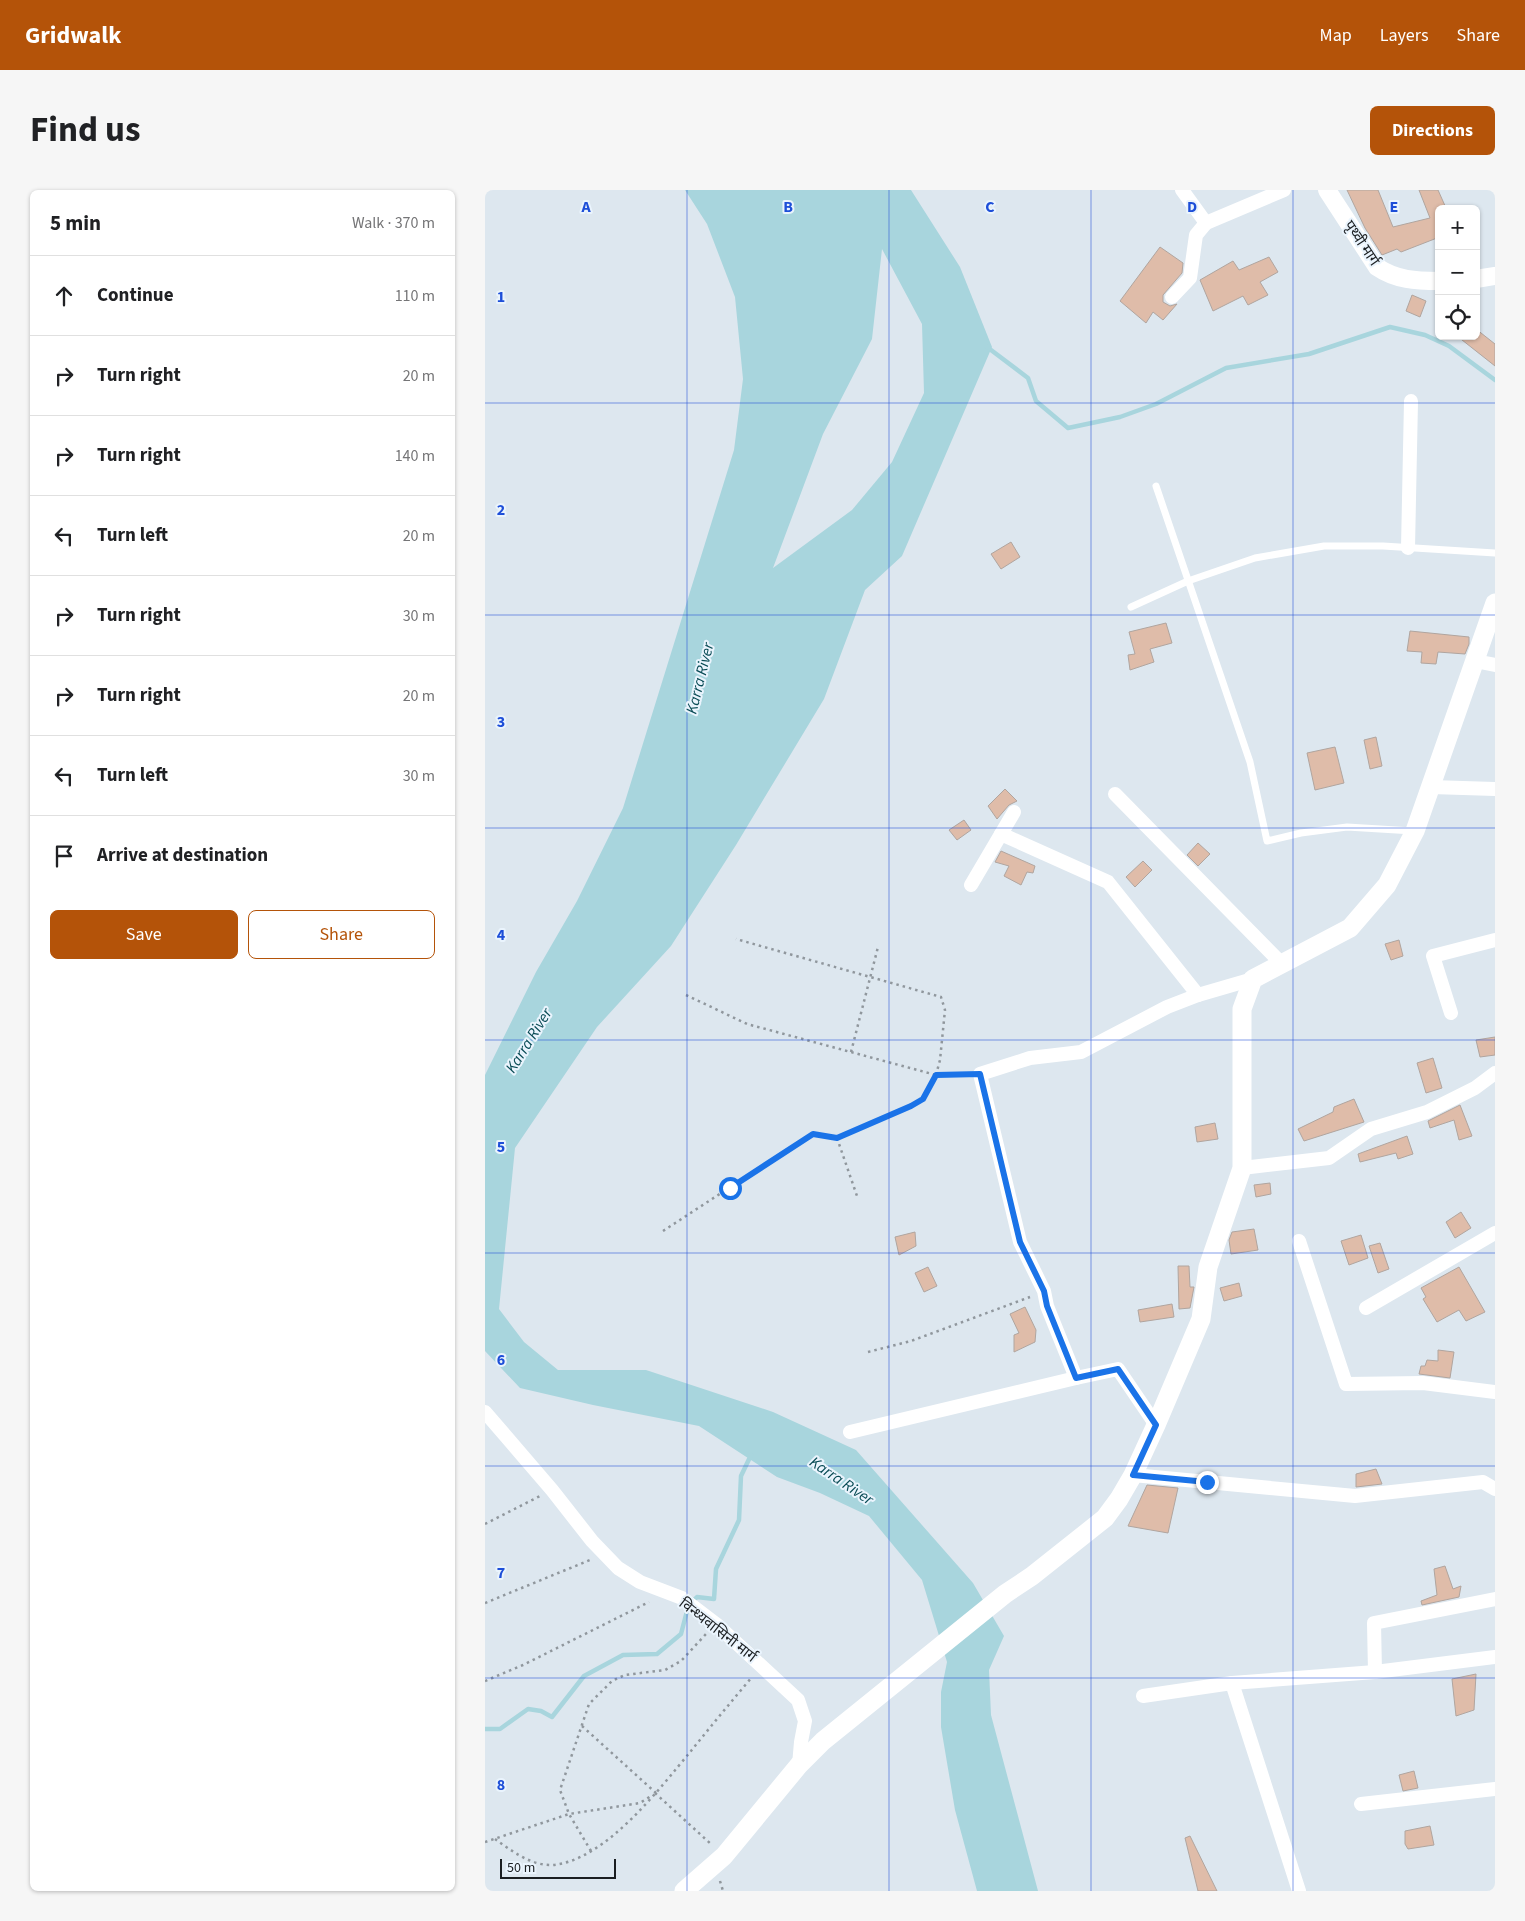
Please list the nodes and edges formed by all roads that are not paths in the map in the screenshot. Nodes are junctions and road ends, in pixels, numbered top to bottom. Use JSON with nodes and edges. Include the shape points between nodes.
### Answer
{"nodes":[{"id":1,"x":1182,"y":190,"type":"edge"},
{"id":2,"x":1284,"y":190,"type":"edge"},
{"id":3,"x":1327,"y":190,"type":"edge"},
{"id":4,"x":1205,"y":223,"type":"junction"},
{"id":5,"x":1495,"y":276,"type":"edge"},
{"id":6,"x":1480,"y":278,"type":"edge"},
{"id":7,"x":1435,"y":281,"type":"edge"},
{"id":8,"x":1173,"y":297,"type":"dead end"},
{"id":9,"x":1411,"y":401,"type":"dead end"},
{"id":10,"x":1156,"y":486,"type":"dead end"},
{"id":11,"x":1408,"y":548,"type":"junction"},
{"id":12,"x":1495,"y":553,"type":"edge"},
{"id":13,"x":1188,"y":581,"type":"junction"},
{"id":14,"x":1495,"y":604,"type":"edge"},
{"id":15,"x":1131,"y":607,"type":"dead end"},
{"id":16,"x":1475,"y":660,"type":"junction"},
{"id":17,"x":1495,"y":665,"type":"edge"},
{"id":18,"x":1431,"y":787,"type":"junction"},
{"id":19,"x":1495,"y":789,"type":"edge"},
{"id":20,"x":1115,"y":794,"type":"dead end"},
{"id":21,"x":1014,"y":812,"type":"dead end"},
{"id":22,"x":1415,"y":831,"type":"junction"},
{"id":23,"x":1001,"y":834,"type":"junction"},
{"id":24,"x":971,"y":885,"type":"dead end"},
{"id":25,"x":1495,"y":940,"type":"edge"},
{"id":26,"x":1283,"y":965,"type":"junction"},
{"id":27,"x":1253,"y":979,"type":"junction"},
{"id":28,"x":1198,"y":995,"type":"junction"},
{"id":29,"x":1451,"y":1013,"type":"dead end"},
{"id":30,"x":1495,"y":1073,"type":"edge"},
{"id":31,"x":1242,"y":1168,"type":"junction"},
{"id":32,"x":1495,"y":1233,"type":"edge"},
{"id":33,"x":1299,"y":1242,"type":"dead end"},
{"id":34,"x":1366,"y":1308,"type":"dead end"},
{"id":35,"x":1076,"y":1378,"type":"junction"},
{"id":36,"x":1495,"y":1392,"type":"edge"},
{"id":37,"x":485,"y":1412,"type":"edge"},
{"id":38,"x":1156,"y":1425,"type":"junction"},
{"id":39,"x":850,"y":1432,"type":"dead end"},
{"id":40,"x":1133,"y":1475,"type":"junction"},
{"id":41,"x":1495,"y":1490,"type":"edge"},
{"id":42,"x":1495,"y":1599,"type":"edge"},
{"id":43,"x":1495,"y":1658,"type":"edge"},
{"id":44,"x":1375,"y":1672,"type":"junction"},
{"id":45,"x":1232,"y":1683,"type":"junction"},
{"id":46,"x":1143,"y":1696,"type":"dead end"},
{"id":47,"x":799,"y":1765,"type":"junction"},
{"id":48,"x":1495,"y":1790,"type":"edge"},
{"id":49,"x":1361,"y":1804,"type":"dead end"},
{"id":50,"x":684,"y":1891,"type":"edge"},
{"id":51,"x":1299,"y":1891,"type":"edge"}],
"edges":[{"from":1,"to":4,"type":"street"},
{"from":2,"to":4,"type":"street"},
{"from":3,"to":7,"type":"street","name":"पृथ्वी मार्ग","via":[[1377,267],[1387,274],[1413,281]]},
{"from":4,"to":8,"type":"street","via":[[1196,235],[1190,278]]},
{"from":5,"to":6,"type":"street"},
{"from":9,"to":11,"type":"street"},
{"from":10,"to":13,"type":"lane"},
{"from":11,"to":12,"type":"lane"},
{"from":11,"to":13,"type":"lane","via":[[1324,546],[1255,558]]},
{"from":13,"to":15,"type":"lane"},
{"from":13,"to":22,"type":"lane","via":[[1250,762],[1267,841],[1301,832],[1347,826]]},
{"from":14,"to":16,"type":"main road"},
{"from":16,"to":17,"type":"street"},
{"from":16,"to":18,"type":"main road"},
{"from":18,"to":19,"type":"street"},
{"from":18,"to":22,"type":"main road"},
{"from":20,"to":26,"type":"street"},
{"from":21,"to":23,"type":"street"},
{"from":22,"to":26,"type":"main road","via":[[1387,885],[1350,928]]},
{"from":23,"to":24,"type":"street"},
{"from":23,"to":28,"type":"street","via":[[1108,882]]},
{"from":25,"to":29,"type":"street","via":[[1433,956]]},
{"from":26,"to":27,"type":"main road"},
{"from":27,"to":28,"type":"street"},
{"from":27,"to":31,"type":"main road","via":[[1242,1009]]},
{"from":28,"to":35,"type":"street","via":[[1167,1007],[1081,1052],[1030,1058],[980,1074],[1020,1242],[1044,1291]]},
{"from":30,"to":31,"type":"street","via":[[1475,1088],[1427,1112],[1371,1129],[1329,1158]]},
{"from":31,"to":38,"type":"main road","via":[[1208,1267],[1201,1319]]},
{"from":32,"to":34,"type":"street"},
{"from":33,"to":36,"type":"street","via":[[1346,1384],[1423,1383]]},
{"from":35,"to":38,"type":"street","via":[[1118,1369]]},
{"from":35,"to":39,"type":"street"},
{"from":37,"to":47,"type":"street","name":"विन्ध्यवासिनी मार्ग","via":[[618,1568],[640,1582],[682,1598],[762,1664],[798,1700],[805,1721]]},
{"from":38,"to":40,"type":"main road"},
{"from":40,"to":41,"type":"street","via":[[1355,1496],[1483,1482]]},
{"from":40,"to":47,"type":"main road","via":[[1105,1518],[1005,1594],[823,1741]]},
{"from":42,"to":44,"type":"street","via":[[1374,1623]]},
{"from":43,"to":44,"type":"street"},
{"from":44,"to":45,"type":"street"},
{"from":45,"to":46,"type":"street"},
{"from":45,"to":51,"type":"street"},
{"from":47,"to":50,"type":"main road","via":[[724,1856]]},
{"from":48,"to":49,"type":"street"}]}
